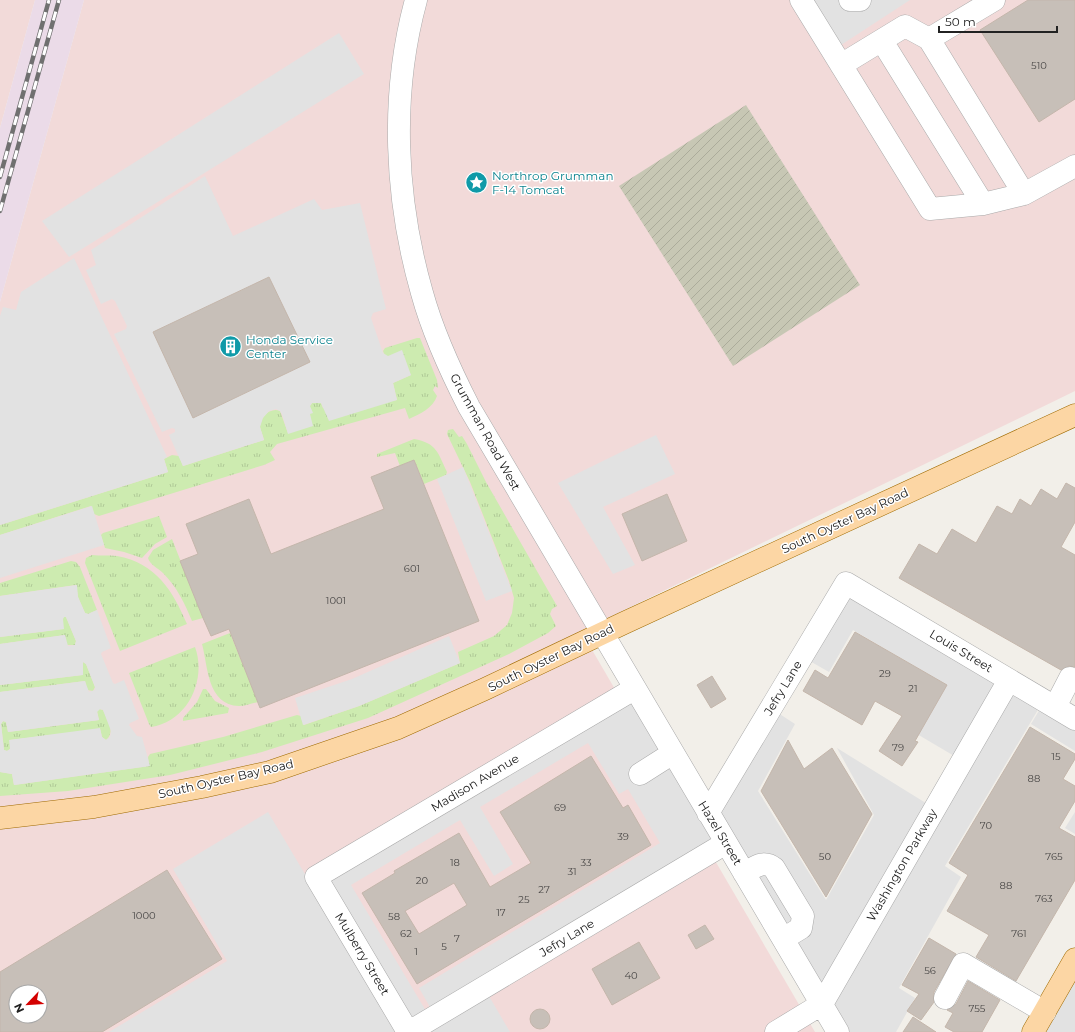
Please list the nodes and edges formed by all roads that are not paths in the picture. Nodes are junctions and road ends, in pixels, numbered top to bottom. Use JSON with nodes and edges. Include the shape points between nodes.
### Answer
{"nodes":[{"id":1,"x":416,"y":0,"type":"edge"},
{"id":2,"x":801,"y":0,"type":"edge"},
{"id":3,"x":850,"y":0,"type":"edge"},
{"id":4,"x":860,"y":0,"type":"edge"},
{"id":5,"x":994,"y":0,"type":"edge"},
{"id":6,"x":929,"y":39,"type":"junction"},
{"id":7,"x":882,"y":41,"type":"junction"},
{"id":8,"x":841,"y":65,"type":"junction"},
{"id":9,"x":1075,"y":166,"type":"edge"},
{"id":10,"x":1024,"y":194,"type":"junction"},
{"id":11,"x":982,"y":204,"type":"junction"},
{"id":12,"x":1075,"y":415,"type":"edge"},
{"id":13,"x":846,"y":583,"type":"joint"},
{"id":14,"x":601,"y":634,"type":"junction"},
{"id":15,"x":1070,"y":678,"type":"dead end"},
{"id":16,"x":1009,"y":680,"type":"junction"},
{"id":17,"x":634,"y":689,"type":"junction"},
{"id":18,"x":1055,"y":707,"type":"junction"},
{"id":19,"x":1075,"y":719,"type":"edge"},
{"id":20,"x":672,"y":753,"type":"junction"},
{"id":21,"x":640,"y":774,"type":"dead end"},
{"id":22,"x":708,"y":813,"type":"junction"},
{"id":23,"x":0,"y":818,"type":"edge"},
{"id":24,"x":726,"y":843,"type":"junction"},
{"id":25,"x":744,"y":873,"type":"junction"},
{"id":26,"x":316,"y":877,"type":"joint"},
{"id":27,"x":784,"y":885,"type":"junction"},
{"id":28,"x":759,"y":899,"type":"junction"},
{"id":29,"x":783,"y":939,"type":"junction"},
{"id":30,"x":1075,"y":959,"type":"edge"},
{"id":31,"x":945,"y":998,"type":"dead end"},
{"id":32,"x":822,"y":1004,"type":"junction"},
{"id":33,"x":1045,"y":1012,"type":"junction"},
{"id":34,"x":409,"y":1032,"type":"edge"},
{"id":35,"x":776,"y":1032,"type":"edge"},
{"id":36,"x":838,"y":1032,"type":"edge"},
{"id":37,"x":1033,"y":1032,"type":"edge"}],
"edges":[{"from":1,"to":14,"type":"street","name":"Grumman Road West","via":[[410,21],[402,77],[399,146],[406,225],[422,293],[442,350],[469,407]]},
{"from":2,"to":8,"type":"street"},
{"from":3,"to":4,"type":"street"},
{"from":5,"to":6,"type":"street"},
{"from":6,"to":7,"type":"street","via":[[905,26]]},
{"from":6,"to":10,"type":"street"},
{"from":7,"to":8,"type":"street"},
{"from":7,"to":11,"type":"street"},
{"from":8,"to":11,"type":"street","via":[[930,209]]},
{"from":9,"to":10,"type":"street"},
{"from":10,"to":11,"type":"street"},
{"from":12,"to":14,"type":"main road","name":"South Oyster Bay Road"},
{"from":13,"to":16,"type":"street","name":"Louis Street"},
{"from":13,"to":22,"type":"street","name":"Jefry Lane"},
{"from":14,"to":17,"type":"street","name":"Hazel Street"},
{"from":14,"to":23,"type":"main road","name":"South Oyster Bay Road","via":[[485,690],[398,728],[270,772],[94,807]]},
{"from":15,"to":18,"type":"street"},
{"from":16,"to":18,"type":"street","name":"Louis Street"},
{"from":16,"to":32,"type":"street","name":"Washington Parkway"},
{"from":17,"to":20,"type":"street","name":"Hazel Street"},
{"from":17,"to":26,"type":"street","name":"Madison Avenue"},
{"from":18,"to":19,"type":"street","name":"Louis Street"},
{"from":20,"to":21,"type":"street"},
{"from":20,"to":22,"type":"street","name":"Hazel Street"},
{"from":22,"to":24,"type":"street","name":"Hazel Street"},
{"from":24,"to":25,"type":"street","name":"Hazel Street"},
{"from":24,"to":34,"type":"street","name":"Jefry Lane"},
{"from":25,"to":27,"type":"street","via":[[761,864],[770,865]]},
{"from":25,"to":28,"type":"street","name":"Hazel Street"},
{"from":26,"to":34,"type":"street","name":"Mulberry Street"},
{"from":27,"to":28,"type":"street"},
{"from":27,"to":29,"type":"street","via":[[803,916],[800,928]]},
{"from":28,"to":29,"type":"street","name":"Hazel Street"},
{"from":29,"to":32,"type":"street","name":"Hazel Street"},
{"from":30,"to":33,"type":"main road"},
{"from":31,"to":33,"type":"street","via":[[963,964]]},
{"from":32,"to":35,"type":"street","name":"Washington Parkway"},
{"from":32,"to":36,"type":"street","name":"Hazel Street"},
{"from":33,"to":37,"type":"main road"}]}
